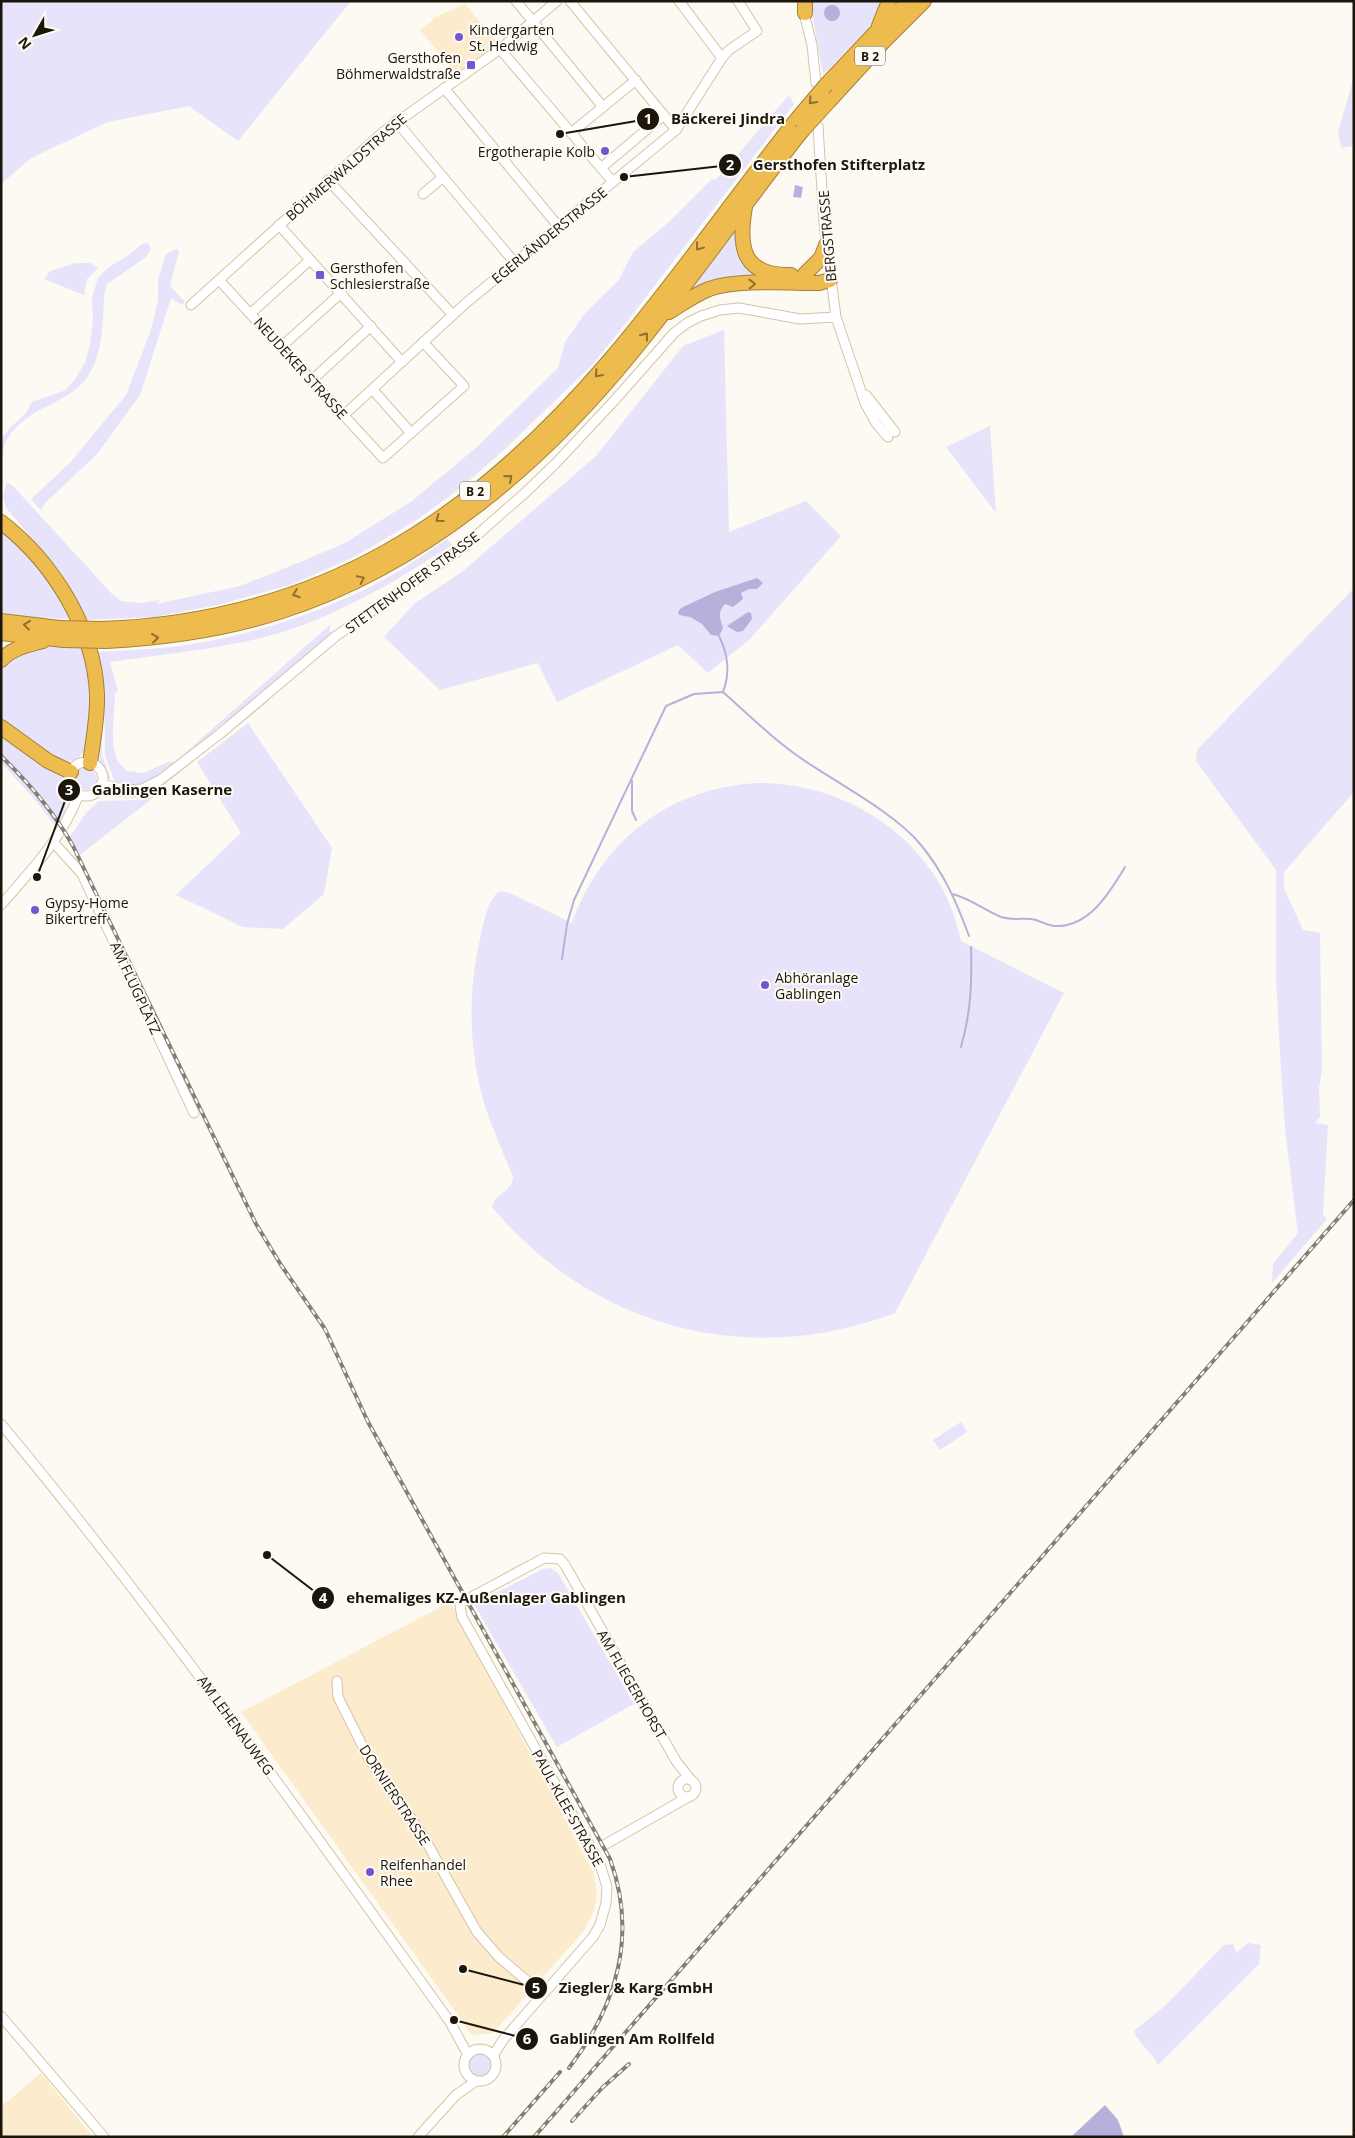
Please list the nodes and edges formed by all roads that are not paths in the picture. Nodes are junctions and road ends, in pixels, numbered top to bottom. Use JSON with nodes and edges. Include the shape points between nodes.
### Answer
{"nodes":[{"id":1,"x":516,"y":1,"type":"edge"},
{"id":2,"x":557,"y":1,"type":"edge"},
{"id":3,"x":570,"y":1,"type":"edge"},
{"id":4,"x":679,"y":1,"type":"edge"},
{"id":5,"x":738,"y":1,"type":"edge"},
{"id":6,"x":889,"y":1,"type":"edge"},
{"id":7,"x":909,"y":1,"type":"edge"},
{"id":8,"x":924,"y":1,"type":"edge"},
{"id":9,"x":803,"y":5,"type":"edge"},
{"id":10,"x":532,"y":22,"type":"junction"},
{"id":11,"x":875,"y":33,"type":"junction"},
{"id":12,"x":500,"y":49,"type":"junction"},
{"id":13,"x":722,"y":58,"type":"junction"},
{"id":14,"x":636,"y":80,"type":"junction"},
{"id":15,"x":821,"y":84,"type":"junction"},
{"id":16,"x":444,"y":88,"type":"junction"},
{"id":17,"x":603,"y":107,"type":"junction"},
{"id":18,"x":664,"y":115,"type":"junction"},
{"id":19,"x":396,"y":121,"type":"junction"},
{"id":20,"x":818,"y":126,"type":"dead end"},
{"id":21,"x":676,"y":130,"type":"junction"},
{"id":22,"x":571,"y":133,"type":"junction"},
{"id":23,"x":644,"y":133,"type":"junction"},
{"id":24,"x":655,"y":147,"type":"junction"},
{"id":25,"x":601,"y":168,"type":"junction"},
{"id":26,"x":443,"y":177,"type":"junction"},
{"id":27,"x":328,"y":180,"type":"junction"},
{"id":28,"x":613,"y":182,"type":"junction"},
{"id":29,"x":423,"y":194,"type":"dead end"},
{"id":30,"x":745,"y":204,"type":"junction"},
{"id":31,"x":278,"y":225,"type":"junction"},
{"id":32,"x":559,"y":227,"type":"junction"},
{"id":33,"x":826,"y":246,"type":"junction"},
{"id":34,"x":310,"y":260,"type":"junction"},
{"id":35,"x":515,"y":263,"type":"junction"},
{"id":36,"x":804,"y":275,"type":"junction"},
{"id":37,"x":219,"y":280,"type":"junction"},
{"id":38,"x":830,"y":280,"type":"junction"},
{"id":39,"x":341,"y":293,"type":"junction"},
{"id":40,"x":191,"y":305,"type":"dead end"},
{"id":41,"x":251,"y":313,"type":"junction"},
{"id":42,"x":453,"y":315,"type":"junction"},
{"id":43,"x":836,"y":316,"type":"junction"},
{"id":44,"x":660,"y":318,"type":"junction"},
{"id":45,"x":371,"y":326,"type":"junction"},
{"id":46,"x":423,"y":342,"type":"junction"},
{"id":47,"x":281,"y":347,"type":"junction"},
{"id":48,"x":402,"y":362,"type":"junction"},
{"id":49,"x":312,"y":380,"type":"junction"},
{"id":50,"x":373,"y":390,"type":"junction"},
{"id":51,"x":344,"y":416,"type":"junction"},
{"id":52,"x":411,"y":433,"type":"junction"},
{"id":53,"x":891,"y":435,"type":"dead end"},
{"id":54,"x":1,"y":522,"type":"edge"},
{"id":55,"x":1,"y":621,"type":"edge"},
{"id":56,"x":1,"y":633,"type":"edge"},
{"id":57,"x":104,"y":635,"type":"junction"},
{"id":58,"x":59,"y":636,"type":"junction"},
{"id":59,"x":1,"y":660,"type":"edge"},
{"id":60,"x":1,"y":727,"type":"edge"},
{"id":61,"x":90,"y":763,"type":"junction"},
{"id":62,"x":71,"y":772,"type":"junction"},
{"id":63,"x":101,"y":784,"type":"junction"},
{"id":64,"x":79,"y":794,"type":"junction"},
{"id":65,"x":54,"y":843,"type":"junction"},
{"id":66,"x":1,"y":904,"type":"edge"},
{"id":67,"x":194,"y":1114,"type":"dead end"},
{"id":68,"x":1,"y":1424,"type":"edge"},
{"id":69,"x":462,"y":1617,"type":"joint"},
{"id":70,"x":337,"y":1680,"type":"dead end"},
{"id":71,"x":676,"y":1761,"type":"junction"},
{"id":72,"x":691,"y":1780,"type":"junction"},
{"id":73,"x":678,"y":1786,"type":"junction"},
{"id":74,"x":690,"y":1796,"type":"junction"},
{"id":75,"x":662,"y":1812,"type":"junction"},
{"id":76,"x":606,"y":1844,"type":"dead end"},
{"id":77,"x":542,"y":1994,"type":"junction"},
{"id":78,"x":1,"y":2016,"type":"edge"},
{"id":79,"x":458,"y":2035,"type":"junction"},
{"id":80,"x":502,"y":2040,"type":"junction"},
{"id":81,"x":481,"y":2050,"type":"junction"},
{"id":82,"x":468,"y":2055,"type":"junction"},
{"id":83,"x":493,"y":2056,"type":"junction"},
{"id":84,"x":467,"y":2073,"type":"junction"},
{"id":85,"x":476,"y":2081,"type":"junction"},
{"id":86,"x":456,"y":2095,"type":"junction"},
{"id":87,"x":104,"y":2137,"type":"edge"},
{"id":88,"x":418,"y":2137,"type":"edge"}],
"edges":[{"from":1,"to":10,"type":"street"},
{"from":2,"to":10,"type":"street","name":"BÖHMERWALDSTRASSE"},
{"from":3,"to":14,"type":"street"},
{"from":4,"to":13,"type":"street"},
{"from":5,"to":13,"type":"street","name":"EGERLÄNDERSTRASSE","via":[[758,31]]},
{"from":6,"to":11,"type":"highway","number":"B 2"},
{"from":7,"to":11,"type":"highway","number":"B 2"},
{"from":8,"to":30,"type":"highway","number":"B 2","bridge":true,"via":[[801,132]]},
{"from":9,"to":15,"type":"street"},
{"from":10,"to":12,"type":"street","name":"BÖHMERWALDSTRASSE"},
{"from":10,"to":17,"type":"street"},
{"from":11,"to":15,"type":"highway","number":"B 2"},
{"from":12,"to":16,"type":"street","name":"BÖHMERWALDSTRASSE"},
{"from":12,"to":22,"type":"street"},
{"from":13,"to":21,"type":"street","name":"EGERLÄNDERSTRASSE"},
{"from":14,"to":17,"type":"street"},
{"from":14,"to":18,"type":"street"},
{"from":15,"to":57,"type":"highway","number":"B 2","one_way":true,"bridge":true,"via":[[608,363],[534,440],[461,502],[378,557],[334,579],[286,597],[196,620]]},
{"from":16,"to":19,"type":"street","name":"BÖHMERWALDSTRASSE"},
{"from":16,"to":32,"type":"street"},
{"from":17,"to":22,"type":"street"},
{"from":18,"to":21,"type":"street"},
{"from":18,"to":23,"type":"street"},
{"from":19,"to":26,"type":"street"},
{"from":19,"to":27,"type":"street","name":"BÖHMERWALDSTRASSE"},
{"from":20,"to":33,"type":"street","name":"BERGSTRASSE"},
{"from":21,"to":24,"type":"street","name":"EGERLÄNDERSTRASSE"},
{"from":22,"to":25,"type":"street"},
{"from":23,"to":24,"type":"street"},
{"from":23,"to":25,"type":"street"},
{"from":24,"to":28,"type":"street","name":"EGERLÄNDERSTRASSE"},
{"from":25,"to":28,"type":"street"},
{"from":26,"to":29,"type":"street"},
{"from":26,"to":35,"type":"street"},
{"from":27,"to":31,"type":"street","name":"BÖHMERWALDSTRASSE"},
{"from":27,"to":42,"type":"street"},
{"from":28,"to":32,"type":"street","name":"EGERLÄNDERSTRASSE"},
{"from":30,"to":36,"type":"highway","via":[[741,240],[753,263],[767,273]]},
{"from":30,"to":44,"type":"highway","number":"B 2"},
{"from":31,"to":34,"type":"street"},
{"from":31,"to":37,"type":"street","name":"BÖHMERWALDSTRASSE"},
{"from":32,"to":35,"type":"street","name":"EGERLÄNDERSTRASSE"},
{"from":33,"to":36,"type":"highway","via":[[821,258]]},
{"from":33,"to":38,"type":"street","name":"BERGSTRASSE"},
{"from":34,"to":39,"type":"street"},
{"from":34,"to":41,"type":"street"},
{"from":35,"to":42,"type":"street","name":"EGERLÄNDERSTRASSE"},
{"from":36,"to":38,"type":"highway","via":[[819,274]]},
{"from":37,"to":40,"type":"street","name":"BÖHMERWALDSTRASSE"},
{"from":37,"to":41,"type":"street","name":"NEUDEKER STRASSE"},
{"from":38,"to":43,"type":"street","name":"BERGSTRASSE"},
{"from":44,"to":38,"type":"highway","number":"B 2","one_way":true,"via":[[694,296],[724,286]]},
{"from":39,"to":45,"type":"street"},
{"from":39,"to":47,"type":"street"},
{"from":41,"to":47,"type":"street","name":"NEUDEKER STRASSE"},
{"from":42,"to":46,"type":"street","name":"EGERLÄNDERSTRASSE"},
{"from":43,"to":53,"type":"street","name":"BERGSTRASSE","via":[[872,417]]},
{"from":43,"to":63,"type":"street","name":"STETTENHOFER STRASSE","via":[[800,319],[739,308],[701,316],[681,327],[555,464],[461,549],[336,636],[222,733],[160,780],[142,789],[127,790]]},
{"from":57,"to":44,"type":"highway","number":"B 2","one_way":true,"via":[[178,635],[221,628],[330,594],[401,558],[470,511],[536,454],[599,390]]},
{"from":45,"to":48,"type":"street"},
{"from":45,"to":49,"type":"street"},
{"from":46,"to":48,"type":"street","name":"EGERLÄNDERSTRASSE"},
{"from":46,"to":52,"type":"street","via":[[464,386]]},
{"from":47,"to":49,"type":"street","name":"NEUDEKER STRASSE"},
{"from":48,"to":50,"type":"street","name":"EGERLÄNDERSTRASSE"},
{"from":49,"to":51,"type":"street","name":"NEUDEKER STRASSE"},
{"from":50,"to":51,"type":"street","name":"EGERLÄNDERSTRASSE"},
{"from":50,"to":52,"type":"street"},
{"from":51,"to":52,"type":"street","name":"NEUDEKER STRASSE","via":[[383,458]]},
{"from":54,"to":61,"type":"highway","via":[[27,544],[50,572],[70,602],[84,635],[97,694]]},
{"from":58,"to":55,"type":"highway","number":"B 2","one_way":true},
{"from":56,"to":58,"type":"highway","number":"B 2"},
{"from":57,"to":58,"type":"highway","number":"B 2","bridge":true},
{"from":58,"to":59,"type":"highway","via":[[21,647]]},
{"from":60,"to":62,"type":"highway","via":[[48,761]]},
{"from":61,"to":62,"type":"street","via":[[80,763]]},
{"from":61,"to":63,"type":"street","via":[[100,770]]},
{"from":62,"to":64,"type":"street","via":[[70,784]]},
{"from":63,"to":64,"type":"street","via":[[92,794]]},
{"from":64,"to":65,"type":"street"},
{"from":65,"to":66,"type":"street"},
{"from":65,"to":67,"type":"street","name":"AM FLUGPLATZ","via":[[82,874]]},
{"from":68,"to":79,"type":"street","name":"AM LEHENAUWEG","via":[[203,1681]]},
{"from":69,"to":71,"type":"street","name":"AM FLIEGERHORST","via":[[460,1606],[466,1599],[544,1558],[560,1559]]},
{"from":69,"to":77,"type":"street","name":"PAUL-KLEE-STRASSE","via":[[605,1876],[606,1902],[600,1925]]},
{"from":70,"to":77,"type":"street","name":"DORNIERSTRASSE","via":[[338,1697],[369,1759],[422,1834],[477,1932],[499,1957]]},
{"from":71,"to":72,"type":"street","name":"AM FLIEGERHORST"},
{"from":71,"to":73,"type":"street","name":"AM FLIEGERHORST","via":[[680,1774]]},
{"from":72,"to":73,"type":"street","via":[[685,1779]]},
{"from":72,"to":74,"type":"street","via":[[696,1787]]},
{"from":73,"to":74,"type":"street","via":[[682,1795]]},
{"from":73,"to":75,"type":"street","via":[[673,1802]]},
{"from":74,"to":75,"type":"street"},
{"from":75,"to":76,"type":"street"},
{"from":77,"to":80,"type":"street","name":"PAUL-KLEE-STRASSE"},
{"from":78,"to":87,"type":"street"},
{"from":79,"to":81,"type":"street"},
{"from":79,"to":82,"type":"street"},
{"from":80,"to":81,"type":"street","name":"PAUL-KLEE-STRASSE"},
{"from":80,"to":83,"type":"street","name":"PAUL-KLEE-STRASSE"},
{"from":81,"to":82,"type":"street"},
{"from":81,"to":83,"type":"street"},
{"from":82,"to":84,"type":"street","via":[[464,2064]]},
{"from":83,"to":85,"type":"street","via":[[496,2066],[493,2075]]},
{"from":84,"to":85,"type":"street"},
{"from":84,"to":86,"type":"street"},
{"from":85,"to":86,"type":"street"},
{"from":86,"to":88,"type":"street"}]}
